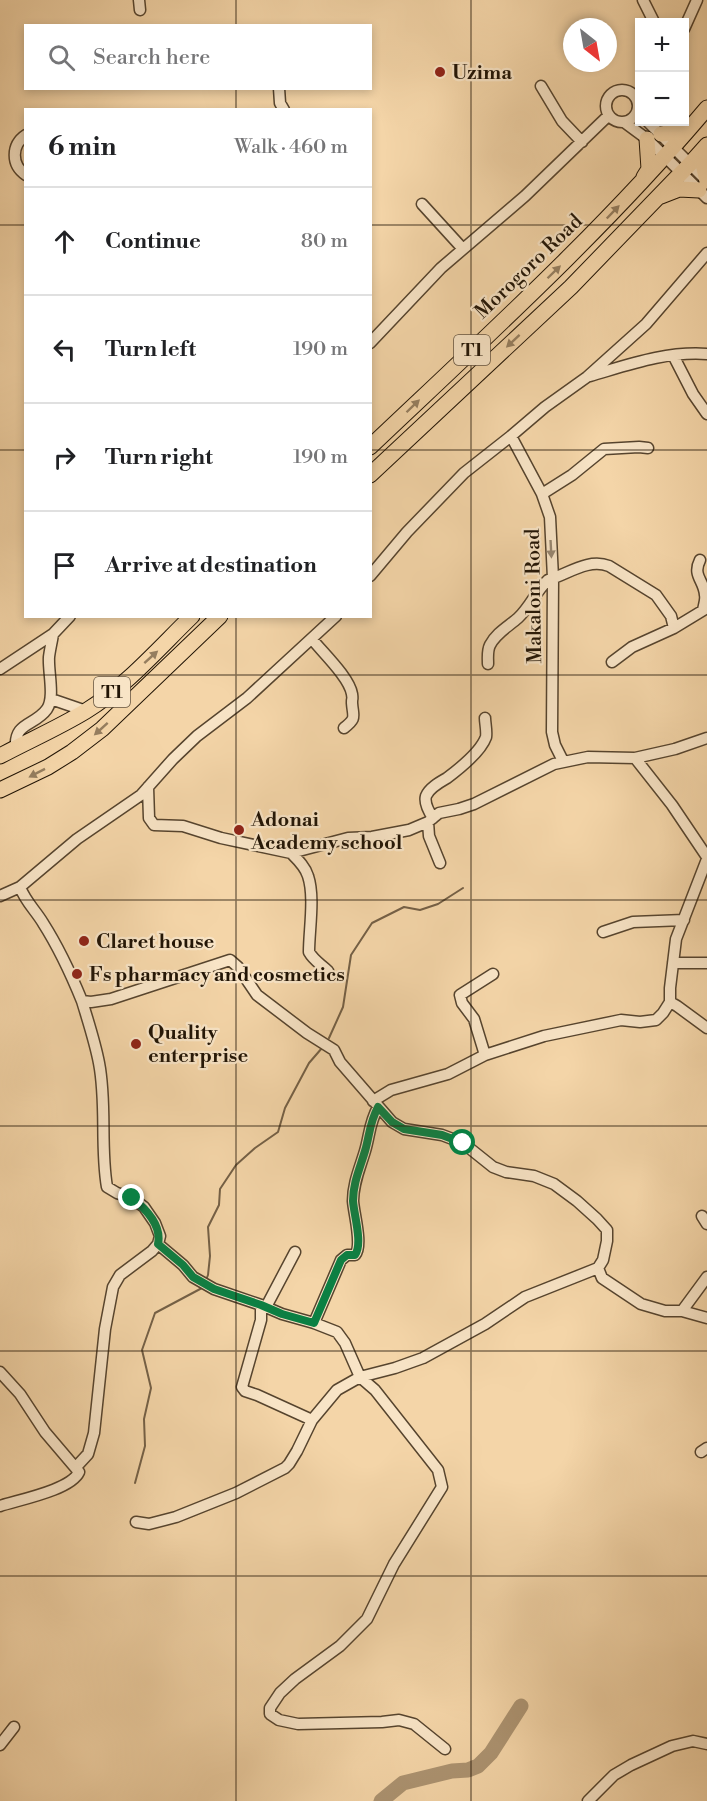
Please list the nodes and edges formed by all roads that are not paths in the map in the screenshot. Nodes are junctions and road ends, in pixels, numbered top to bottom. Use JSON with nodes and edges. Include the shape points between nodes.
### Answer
{"nodes":[{"id":1,"x":643,"y":0,"type":"edge"},
{"id":2,"x":698,"y":0,"type":"edge"},
{"id":3,"x":652,"y":18,"type":"edge"},
{"id":4,"x":689,"y":18,"type":"edge"},
{"id":5,"x":541,"y":87,"type":"dead end"},
{"id":6,"x":279,"y":90,"type":"edge"},
{"id":7,"x":635,"y":90,"type":"edge"},
{"id":8,"x":283,"y":108,"type":"edge"},
{"id":9,"x":707,"y":108,"type":"edge"},
{"id":10,"x":609,"y":115,"type":"junction"},
{"id":11,"x":635,"y":116,"type":"edge"},
{"id":12,"x":624,"y":122,"type":"junction"},
{"id":13,"x":650,"y":126,"type":"edge"},
{"id":14,"x":692,"y":126,"type":"junction"},
{"id":15,"x":654,"y":136,"type":"junction"},
{"id":16,"x":24,"y":137,"type":"edge"},
{"id":17,"x":582,"y":142,"type":"junction"},
{"id":18,"x":707,"y":145,"type":"edge"},
{"id":19,"x":669,"y":152,"type":"junction"},
{"id":20,"x":707,"y":153,"type":"edge"},
{"id":21,"x":686,"y":169,"type":"junction"},
{"id":22,"x":24,"y":173,"type":"edge"},
{"id":23,"x":642,"y":182,"type":"junction"},
{"id":24,"x":705,"y":188,"type":"edge"},
{"id":25,"x":658,"y":197,"type":"junction"},
{"id":26,"x":422,"y":204,"type":"dead end"},
{"id":27,"x":463,"y":249,"type":"junction"},
{"id":28,"x":707,"y":254,"type":"edge"},
{"id":29,"x":372,"y":341,"type":"edge"},
{"id":30,"x":707,"y":354,"type":"edge"},
{"id":31,"x":674,"y":355,"type":"junction"},
{"id":32,"x":587,"y":377,"type":"junction"},
{"id":33,"x":707,"y":414,"type":"edge"},
{"id":34,"x":511,"y":436,"type":"junction"},
{"id":35,"x":372,"y":445,"type":"edge"},
{"id":36,"x":648,"y":448,"type":"dead end"},
{"id":37,"x":372,"y":473,"type":"edge"},
{"id":38,"x":542,"y":494,"type":"junction"},
{"id":39,"x":700,"y":560,"type":"dead end"},
{"id":40,"x":372,"y":574,"type":"edge"},
{"id":41,"x":553,"y":578,"type":"junction"},
{"id":42,"x":705,"y":609,"type":"edge"},
{"id":43,"x":68,"y":618,"type":"edge"},
{"id":44,"x":190,"y":618,"type":"edge"},
{"id":45,"x":218,"y":618,"type":"edge"},
{"id":46,"x":334,"y":618,"type":"edge"},
{"id":47,"x":674,"y":628,"type":"junction"},
{"id":48,"x":53,"y":633,"type":"junction"},
{"id":49,"x":312,"y":639,"type":"junction"},
{"id":50,"x":612,"y":662,"type":"dead end"},
{"id":51,"x":488,"y":664,"type":"dead end"},
{"id":52,"x":0,"y":669,"type":"edge"},
{"id":53,"x":51,"y":699,"type":"junction"},
{"id":54,"x":86,"y":711,"type":"junction"},
{"id":55,"x":485,"y":718,"type":"dead end"},
{"id":56,"x":344,"y":728,"type":"dead end"},
{"id":57,"x":707,"y":738,"type":"edge"},
{"id":58,"x":16,"y":747,"type":"junction"},
{"id":59,"x":0,"y":756,"type":"edge"},
{"id":60,"x":635,"y":758,"type":"junction"},
{"id":61,"x":563,"y":761,"type":"junction"},
{"id":62,"x":148,"y":787,"type":"junction"},
{"id":63,"x":0,"y":790,"type":"edge"},
{"id":64,"x":428,"y":821,"type":"junction"},
{"id":65,"x":291,"y":853,"type":"junction"},
{"id":66,"x":707,"y":858,"type":"edge"},
{"id":67,"x":440,"y":863,"type":"dead end"},
{"id":68,"x":20,"y":887,"type":"junction"},
{"id":69,"x":0,"y":896,"type":"edge"},
{"id":70,"x":684,"y":920,"type":"junction"},
{"id":71,"x":603,"y":932,"type":"dead end"},
{"id":72,"x":673,"y":963,"type":"junction"},
{"id":73,"x":707,"y":963,"type":"edge"},
{"id":74,"x":328,"y":971,"type":"dead end"},
{"id":75,"x":493,"y":974,"type":"dead end"},
{"id":76,"x":82,"y":1001,"type":"junction"},
{"id":77,"x":670,"y":1002,"type":"junction"},
{"id":78,"x":707,"y":1028,"type":"edge"},
{"id":79,"x":486,"y":1055,"type":"junction"},
{"id":80,"x":375,"y":1104,"type":"junction"},
{"id":81,"x":158,"y":1244,"type":"junction"},
{"id":82,"x":295,"y":1252,"type":"dead end"},
{"id":83,"x":598,"y":1268,"type":"junction"},
{"id":84,"x":707,"y":1278,"type":"edge"},
{"id":85,"x":264,"y":1306,"type":"junction"},
{"id":86,"x":682,"y":1311,"type":"junction"},
{"id":87,"x":707,"y":1318,"type":"edge"},
{"id":88,"x":314,"y":1323,"type":"junction"},
{"id":89,"x":0,"y":1372,"type":"edge"},
{"id":90,"x":360,"y":1377,"type":"junction"},
{"id":91,"x":312,"y":1420,"type":"junction"},
{"id":92,"x":76,"y":1467,"type":"junction"},
{"id":93,"x":0,"y":1506,"type":"edge"},
{"id":94,"x":136,"y":1522,"type":"dead end"},
{"id":95,"x":14,"y":1727,"type":"dead end"},
{"id":96,"x":707,"y":1744,"type":"edge"},
{"id":97,"x":0,"y":1745,"type":"edge"},
{"id":98,"x":445,"y":1749,"type":"dead end"},
{"id":99,"x":588,"y":1801,"type":"edge"}],
"edges":[{"from":1,"to":3,"type":"street"},
{"from":2,"to":4,"type":"street"},
{"from":5,"to":17,"type":"street"},
{"from":6,"to":8,"type":"street"},
{"from":7,"to":10,"type":"street","via":[[611,94],[606,102]]},
{"from":9,"to":14,"type":"highway","name":"Morogoro Road","number":"T1"},
{"from":10,"to":12,"type":"street"},
{"from":10,"to":17,"type":"street"},
{"from":11,"to":12,"type":"street"},
{"from":12,"to":15,"type":"street"},
{"from":13,"to":15,"type":"street"},
{"from":14,"to":15,"type":"highway"},
{"from":14,"to":19,"type":"highway","name":"Morogoro Road","number":"T1"},
{"from":15,"to":19,"type":"street"},
{"from":15,"to":23,"type":"highway","via":[[649,169]]},
{"from":16,"to":22,"type":"street","via":[[16,145],[14,155],[16,165]]},
{"from":17,"to":27,"type":"street"},
{"from":18,"to":21,"type":"highway","number":"T1"},
{"from":19,"to":21,"type":"street"},
{"from":19,"to":23,"type":"highway","name":"Morogoro Road","number":"T1"},
{"from":20,"to":24,"type":"highway","via":[[703,164]]},
{"from":21,"to":24,"type":"street"},
{"from":21,"to":25,"type":"highway","number":"T1"},
{"from":35,"to":23,"type":"highway","name":"Morogoro Road","number":"T1","one_way":true,"via":[[573,254]]},
{"from":24,"to":25,"type":"highway","via":[[679,189]]},
{"from":25,"to":37,"type":"highway","number":"T1","one_way":true,"via":[[571,286]]},
{"from":26,"to":27,"type":"street"},
{"from":27,"to":29,"type":"street"},
{"from":28,"to":32,"type":"street","via":[[657,313]]},
{"from":30,"to":31,"type":"street"},
{"from":31,"to":32,"type":"street"},
{"from":31,"to":33,"type":"street"},
{"from":32,"to":34,"type":"street"},
{"from":34,"to":38,"type":"street","name":"Makaloni Road"},
{"from":34,"to":40,"type":"street","via":[[464,473]]},
{"from":36,"to":38,"type":"street","via":[[604,449]]},
{"from":38,"to":41,"type":"street","name":"Makaloni Road","one_way":true,"via":[[550,517]]},
{"from":39,"to":42,"type":"street","via":[[698,577]]},
{"from":41,"to":47,"type":"street","via":[[584,566],[604,564],[657,595]]},
{"from":41,"to":51,"type":"street","via":[[543,584],[520,616],[497,635],[488,650]]},
{"from":41,"to":61,"type":"street","name":"Makaloni Road","via":[[552,732]]},
{"from":42,"to":47,"type":"street"},
{"from":43,"to":48,"type":"street"},
{"from":54,"to":44,"type":"highway","number":"T1","one_way":true},
{"from":45,"to":63,"type":"highway","number":"T1","one_way":true,"via":[[102,729],[56,762]]},
{"from":46,"to":49,"type":"street"},
{"from":47,"to":50,"type":"street","via":[[638,643]]},
{"from":48,"to":52,"type":"street"},
{"from":48,"to":53,"type":"street","via":[[49,657]]},
{"from":49,"to":56,"type":"street","via":[[350,687],[354,714],[352,722]]},
{"from":49,"to":62,"type":"street","via":[[247,698],[197,736]]},
{"from":53,"to":54,"type":"street"},
{"from":53,"to":58,"type":"street","via":[[47,709],[19,729]]},
{"from":54,"to":58,"type":"highway","number":"T1"},
{"from":55,"to":64,"type":"street","via":[[486,736],[474,754],[426,795]]},
{"from":57,"to":60,"type":"street"},
{"from":58,"to":59,"type":"highway","number":"T1"},
{"from":60,"to":61,"type":"street"},
{"from":60,"to":66,"type":"street"},
{"from":61,"to":64,"type":"street","via":[[474,804],[439,813]]},
{"from":62,"to":65,"type":"street","via":[[149,818],[154,825],[183,826]]},
{"from":62,"to":68,"type":"street"},
{"from":64,"to":65,"type":"street","via":[[397,833],[348,838]]},
{"from":64,"to":67,"type":"street","via":[[429,836]]},
{"from":65,"to":74,"type":"street","via":[[308,874],[309,952]]},
{"from":66,"to":70,"type":"street"},
{"from":68,"to":69,"type":"street"},
{"from":68,"to":76,"type":"street","via":[[63,956]]},
{"from":70,"to":71,"type":"street","via":[[633,922]]},
{"from":70,"to":72,"type":"street","via":[[676,939]]},
{"from":72,"to":73,"type":"street"},
{"from":72,"to":77,"type":"street"},
{"from":75,"to":79,"type":"street","via":[[460,995],[474,1019]]},
{"from":76,"to":80,"type":"street","via":[[111,999],[230,960],[257,995],[334,1050]]},
{"from":76,"to":81,"type":"street","via":[[99,1063],[107,1187],[144,1207],[160,1236]]},
{"from":77,"to":78,"type":"street"},
{"from":77,"to":79,"type":"street","via":[[656,1020],[586,1026],[544,1035]]},
{"from":79,"to":80,"type":"street","via":[[448,1074],[391,1090]]},
{"from":80,"to":83,"type":"street","via":[[404,1129],[442,1135],[463,1143],[493,1167],[554,1184],[606,1230],[603,1260]]},
{"from":80,"to":88,"type":"street","via":[[354,1184],[359,1248],[355,1255],[341,1260]]},
{"from":81,"to":85,"type":"street","via":[[193,1277],[214,1289]]},
{"from":81,"to":92,"type":"street","via":[[120,1275],[113,1287],[94,1433],[88,1454]]},
{"from":82,"to":85,"type":"street"},
{"from":83,"to":86,"type":"street","via":[[602,1278],[642,1304]]},
{"from":83,"to":90,"type":"street","via":[[525,1297],[423,1358]]},
{"from":84,"to":86,"type":"street"},
{"from":85,"to":88,"type":"street"},
{"from":85,"to":91,"type":"street","via":[[242,1386],[245,1392]]},
{"from":86,"to":87,"type":"street"},
{"from":88,"to":90,"type":"street","via":[[337,1332]]},
{"from":89,"to":92,"type":"street"},
{"from":90,"to":91,"type":"street","via":[[337,1390]]},
{"from":90,"to":98,"type":"street","via":[[375,1390],[438,1470],[442,1487],[394,1564],[367,1620],[280,1693],[270,1714],[298,1724],[399,1720],[414,1724]]},
{"from":91,"to":94,"type":"street","via":[[285,1468],[176,1517],[149,1524]]},
{"from":92,"to":93,"type":"street","via":[[78,1476],[68,1483]]},
{"from":95,"to":97,"type":"street"},
{"from":96,"to":99,"type":"street","via":[[693,1741],[672,1746],[631,1765],[614,1775]]}]}
